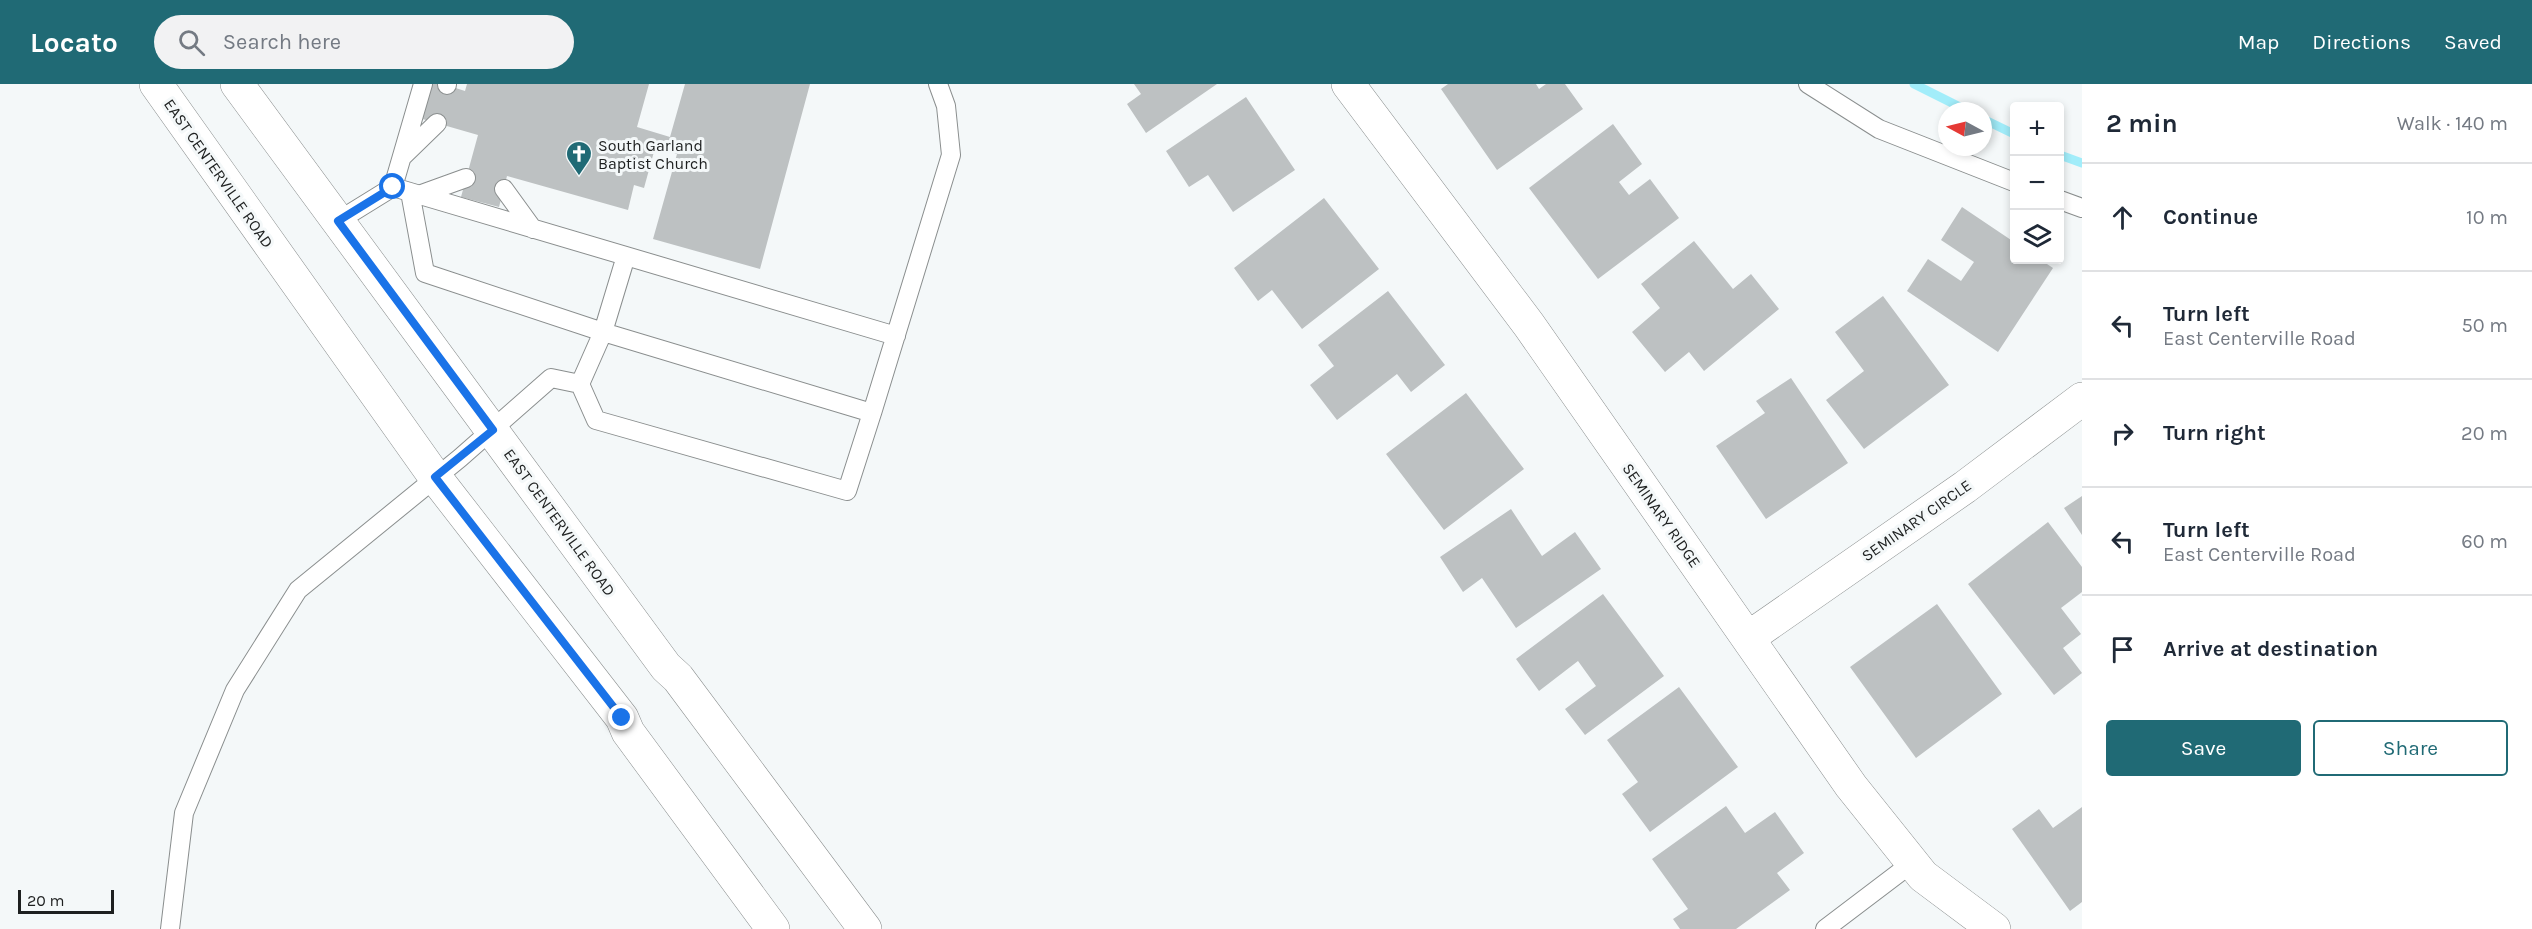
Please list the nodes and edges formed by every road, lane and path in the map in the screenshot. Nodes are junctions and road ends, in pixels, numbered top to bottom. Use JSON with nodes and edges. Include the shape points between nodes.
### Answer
{"nodes":[{"id":1,"x":156,"y":84,"type":"edge"},
{"id":2,"x":237,"y":84,"type":"edge"},
{"id":3,"x":423,"y":84,"type":"edge"},
{"id":4,"x":938,"y":84,"type":"edge"},
{"id":5,"x":1348,"y":84,"type":"edge"},
{"id":6,"x":1808,"y":84,"type":"edge"},
{"id":7,"x":437,"y":123,"type":"dead end"},
{"id":8,"x":401,"y":158,"type":"junction"},
{"id":9,"x":466,"y":178,"type":"dead end"},
{"id":10,"x":2010,"y":180,"type":"edge"},
{"id":11,"x":504,"y":189,"type":"dead end"},
{"id":12,"x":407,"y":192,"type":"junction"},
{"id":13,"x":2064,"y":201,"type":"edge"},
{"id":14,"x":2082,"y":208,"type":"edge"},
{"id":15,"x":338,"y":221,"type":"junction"},
{"id":16,"x":533,"y":229,"type":"junction"},
{"id":17,"x":626,"y":256,"type":"junction"},
{"id":18,"x":603,"y":332,"type":"junction"},
{"id":19,"x":896,"y":336,"type":"junction"},
{"id":20,"x":580,"y":384,"type":"junction"},
{"id":21,"x":2082,"y":399,"type":"edge"},
{"id":22,"x":872,"y":413,"type":"junction"},
{"id":23,"x":493,"y":430,"type":"junction"},
{"id":24,"x":435,"y":477,"type":"junction"},
{"id":25,"x":1748,"y":638,"type":"junction"},
{"id":26,"x":1912,"y":863,"type":"junction"},
{"id":27,"x":170,"y":929,"type":"edge"},
{"id":28,"x":773,"y":929,"type":"edge"},
{"id":29,"x":865,"y":929,"type":"edge"},
{"id":30,"x":1825,"y":929,"type":"edge"},
{"id":31,"x":1994,"y":929,"type":"edge"}],
"edges":[{"from":1,"to":24,"type":"main road","name":"EAST CENTERVILLE ROAD"},
{"from":2,"to":15,"type":"main road","name":"EAST CENTERVILLE ROAD"},
{"from":3,"to":8,"type":"lane"},
{"from":4,"to":19,"type":"lane","via":[[946,106],[951,155]]},
{"from":5,"to":25,"type":"main road","name":"SEMINARY RIDGE","via":[[1529,325]]},
{"from":6,"to":10,"type":"lane","via":[[1879,129]]},
{"from":7,"to":8,"type":"lane"},
{"from":8,"to":12,"type":"lane"},
{"from":9,"to":12,"type":"lane"},
{"from":11,"to":16,"type":"lane"},
{"from":12,"to":15,"type":"lane"},
{"from":12,"to":16,"type":"lane"},
{"from":12,"to":18,"type":"lane","via":[[425,273]]},
{"from":13,"to":14,"type":"lane"},
{"from":15,"to":23,"type":"main road","name":"EAST CENTERVILLE ROAD"},
{"from":16,"to":17,"type":"lane"},
{"from":17,"to":18,"type":"lane"},
{"from":17,"to":19,"type":"lane"},
{"from":18,"to":20,"type":"lane"},
{"from":18,"to":22,"type":"lane"},
{"from":19,"to":22,"type":"lane"},
{"from":20,"to":22,"type":"lane","via":[[596,420],[847,491]]},
{"from":20,"to":23,"type":"lane","via":[[551,378]]},
{"from":21,"to":25,"type":"main road","name":"SEMINARY CIRCLE","via":[[1965,487]]},
{"from":23,"to":24,"type":"lane"},
{"from":23,"to":29,"type":"main road","name":"EAST CENTERVILLE ROAD"},
{"from":24,"to":27,"type":"lane","via":[[298,590],[235,690],[184,813]]},
{"from":24,"to":28,"type":"main road","name":"EAST CENTERVILLE ROAD","via":[[622,718],[628,732]]},
{"from":25,"to":26,"type":"main road","name":"SEMINARY RIDGE","via":[[1851,786]]},
{"from":26,"to":30,"type":"lane"},
{"from":26,"to":31,"type":"main road","name":"SEMINARY RIDGE","via":[[1923,876]]}]}
